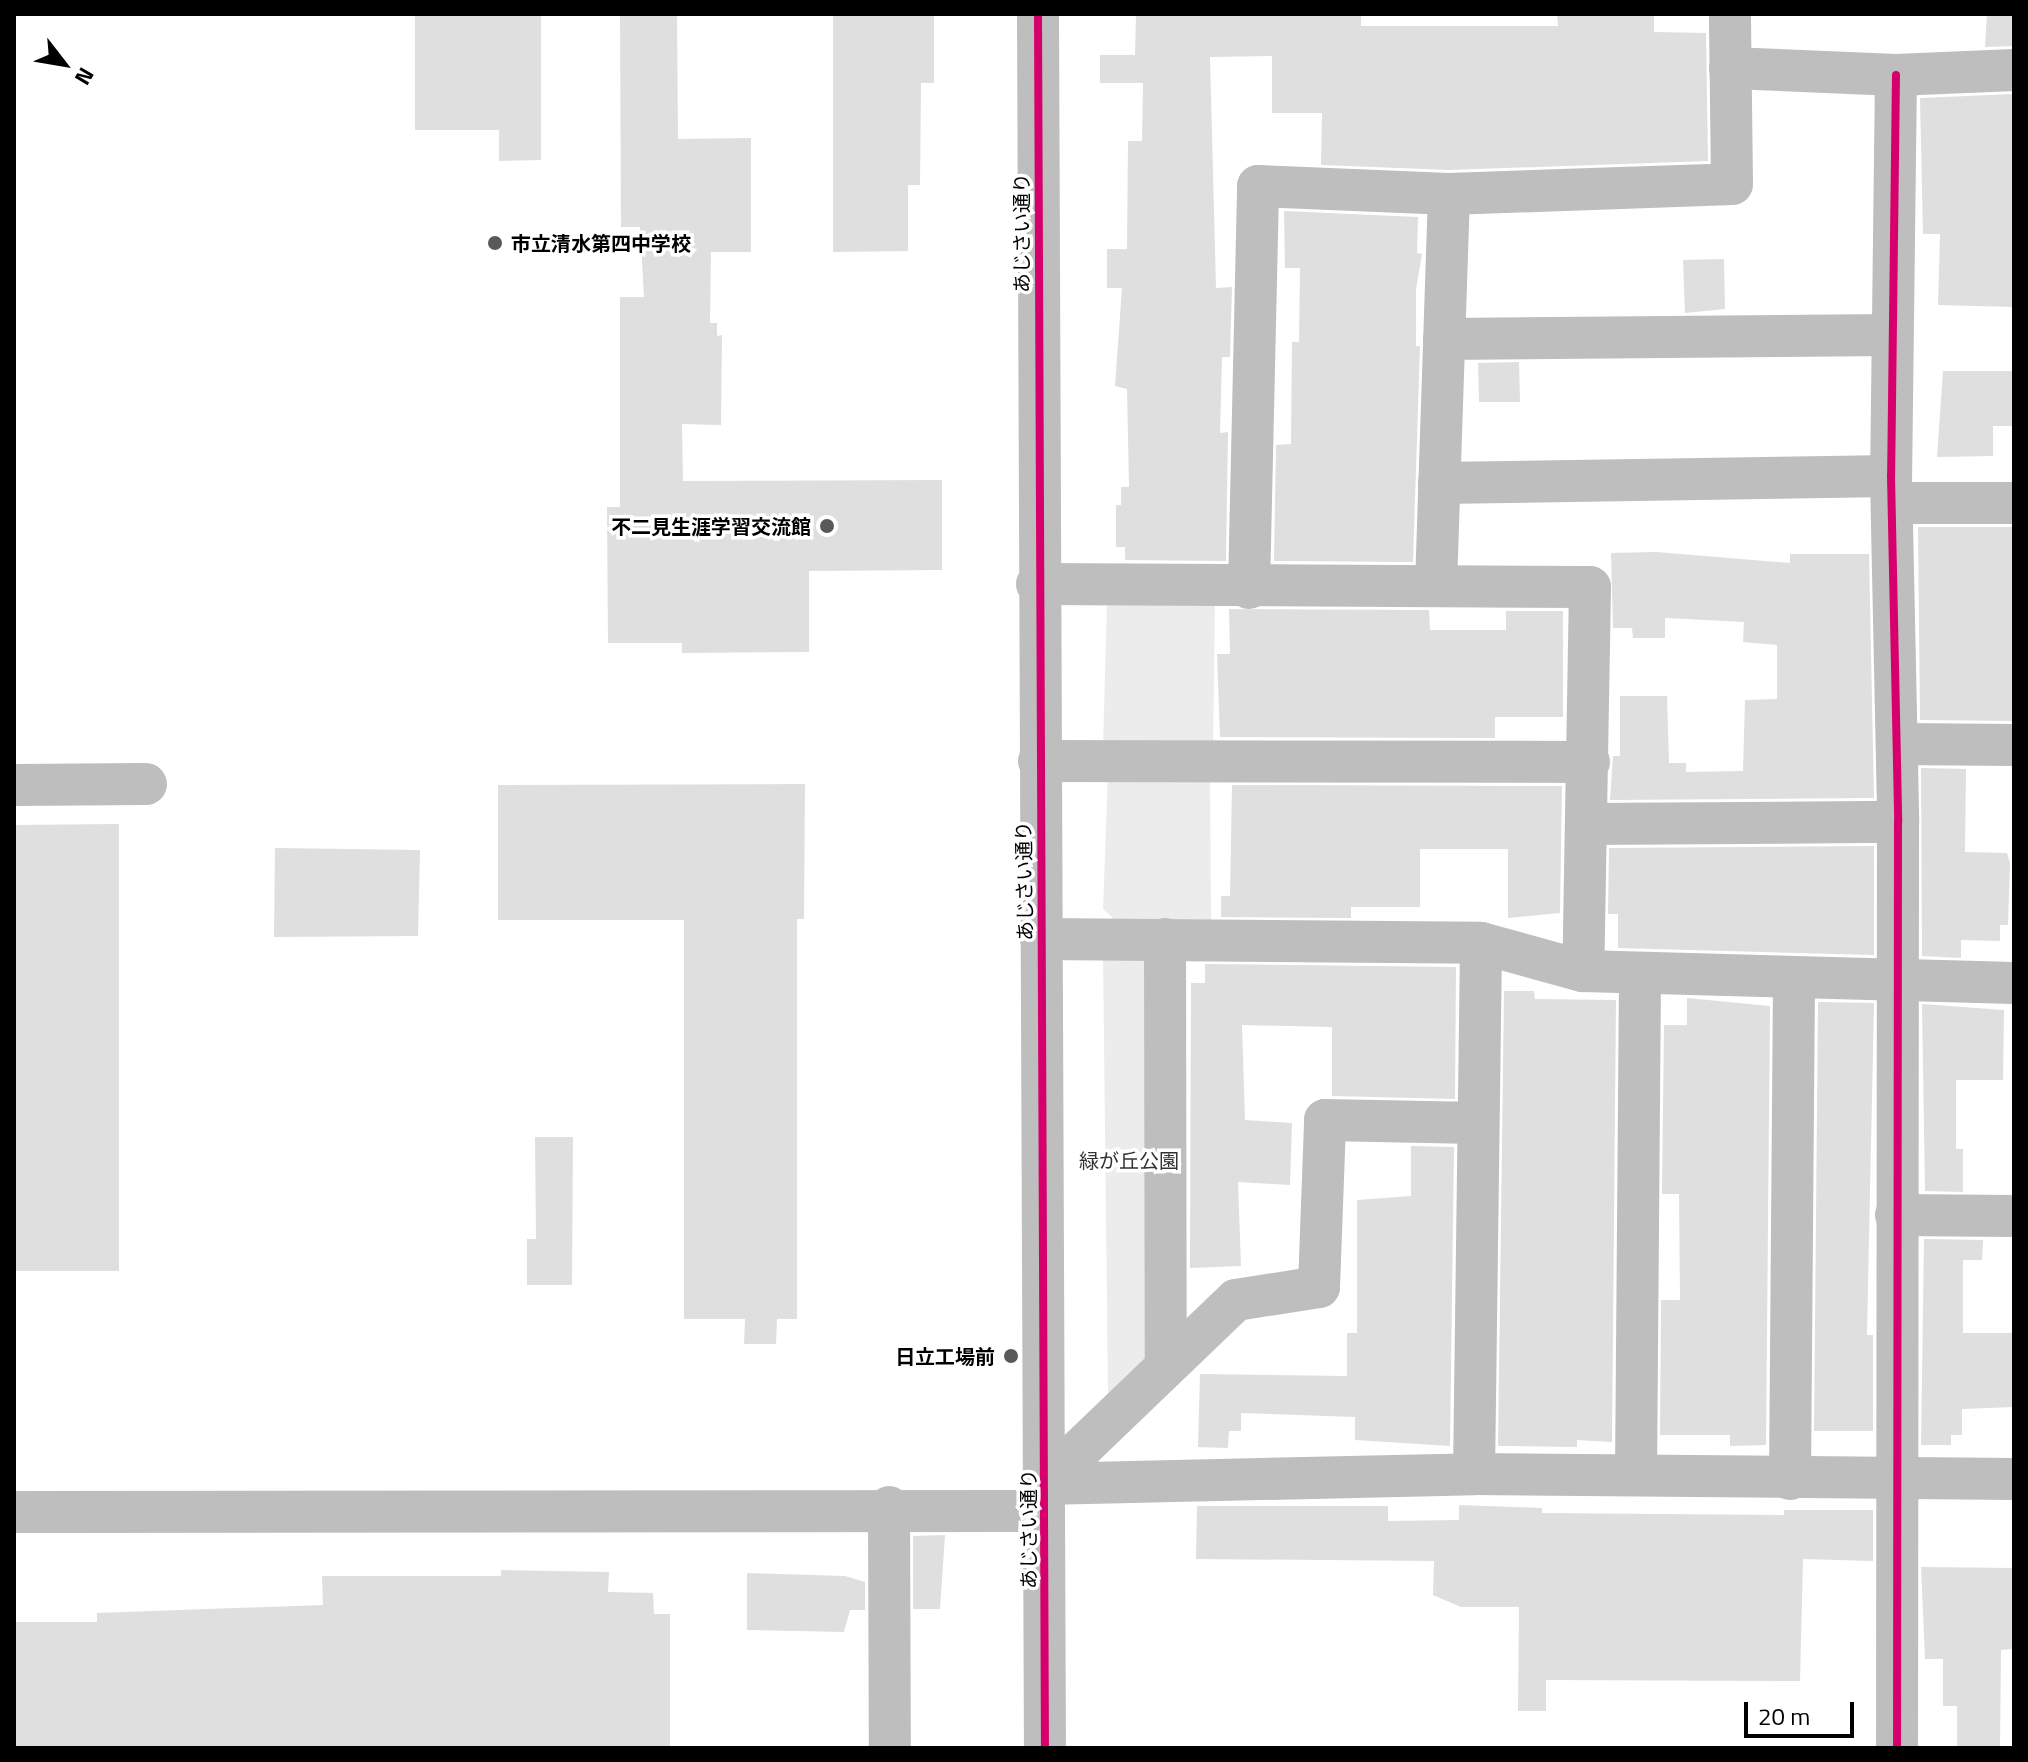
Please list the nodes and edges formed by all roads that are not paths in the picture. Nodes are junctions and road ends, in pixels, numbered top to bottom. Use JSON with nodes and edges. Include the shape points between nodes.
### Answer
{"nodes":[{"id":1,"x":1038,"y":14,"type":"edge"},
{"id":2,"x":1730,"y":14,"type":"edge"},
{"id":3,"x":1730,"y":68,"type":"junction"},
{"id":4,"x":2014,"y":70,"type":"edge"},
{"id":5,"x":1896,"y":75,"type":"junction"},
{"id":6,"x":1449,"y":194,"type":"junction"},
{"id":7,"x":1891,"y":335,"type":"junction"},
{"id":8,"x":1444,"y":339,"type":"junction"},
{"id":9,"x":1439,"y":483,"type":"junction"},
{"id":10,"x":1891,"y":490,"type":"junction"},
{"id":11,"x":2014,"y":503,"type":"edge"},
{"id":12,"x":1037,"y":584,"type":"junction"},
{"id":13,"x":1436,"y":586,"type":"junction"},
{"id":14,"x":1249,"y":588,"type":"junction"},
{"id":15,"x":1897,"y":744,"type":"junction"},
{"id":16,"x":2014,"y":745,"type":"edge"},
{"id":17,"x":1039,"y":761,"type":"junction"},
{"id":18,"x":1589,"y":762,"type":"junction"},
{"id":19,"x":146,"y":784,"type":"dead end"},
{"id":20,"x":14,"y":785,"type":"edge"},
{"id":21,"x":1898,"y":822,"type":"junction"},
{"id":22,"x":1587,"y":824,"type":"junction"},
{"id":23,"x":1041,"y":939,"type":"junction"},
{"id":24,"x":1165,"y":939,"type":"junction"},
{"id":25,"x":1481,"y":943,"type":"junction"},
{"id":26,"x":1583,"y":971,"type":"junction"},
{"id":27,"x":1640,"y":973,"type":"junction"},
{"id":28,"x":1794,"y":978,"type":"junction"},
{"id":29,"x":1894,"y":981,"type":"junction"},
{"id":30,"x":2014,"y":983,"type":"edge"},
{"id":31,"x":1477,"y":1123,"type":"junction"},
{"id":32,"x":1896,"y":1215,"type":"junction"},
{"id":33,"x":2014,"y":1216,"type":"edge"},
{"id":34,"x":1166,"y":1366,"type":"junction"},
{"id":35,"x":1474,"y":1474,"type":"junction"},
{"id":36,"x":1636,"y":1475,"type":"junction"},
{"id":37,"x":1790,"y":1479,"type":"junction"},
{"id":38,"x":1899,"y":1479,"type":"junction"},
{"id":39,"x":2014,"y":1479,"type":"edge"},
{"id":40,"x":1044,"y":1497,"type":"junction"},
{"id":41,"x":889,"y":1507,"type":"junction"},
{"id":42,"x":14,"y":1512,"type":"edge"},
{"id":43,"x":890,"y":1748,"type":"edge"},
{"id":44,"x":1045,"y":1748,"type":"edge"},
{"id":45,"x":1897,"y":1748,"type":"edge"}],
"edges":[{"from":1,"to":12,"type":"street","name":"あじさい通り"},
{"from":2,"to":3,"type":"street"},
{"from":3,"to":5,"type":"street"},
{"from":3,"to":6,"type":"street","via":[[1732,184]]},
{"from":4,"to":5,"type":"street"},
{"from":5,"to":7,"type":"street"},
{"from":6,"to":8,"type":"street"},
{"from":6,"to":14,"type":"street","via":[[1258,186]]},
{"from":7,"to":8,"type":"street"},
{"from":7,"to":10,"type":"street"},
{"from":8,"to":9,"type":"street"},
{"from":9,"to":10,"type":"street"},
{"from":9,"to":13,"type":"street"},
{"from":10,"to":11,"type":"street"},
{"from":10,"to":15,"type":"street"},
{"from":12,"to":14,"type":"street"},
{"from":12,"to":17,"type":"street","name":"あじさい通り"},
{"from":13,"to":14,"type":"street"},
{"from":13,"to":18,"type":"street","via":[[1590,587]]},
{"from":15,"to":16,"type":"street"},
{"from":15,"to":21,"type":"street"},
{"from":17,"to":18,"type":"street"},
{"from":17,"to":23,"type":"street","name":"あじさい通り"},
{"from":18,"to":22,"type":"street"},
{"from":19,"to":20,"type":"street"},
{"from":21,"to":22,"type":"street"},
{"from":21,"to":29,"type":"street"},
{"from":22,"to":26,"type":"street"},
{"from":23,"to":24,"type":"street"},
{"from":23,"to":40,"type":"street","name":"あじさい通り"},
{"from":24,"to":25,"type":"street"},
{"from":24,"to":34,"type":"street"},
{"from":25,"to":26,"type":"street"},
{"from":25,"to":31,"type":"street"},
{"from":26,"to":27,"type":"street"},
{"from":27,"to":28,"type":"street"},
{"from":27,"to":36,"type":"street"},
{"from":28,"to":29,"type":"street"},
{"from":28,"to":37,"type":"street"},
{"from":29,"to":30,"type":"street"},
{"from":29,"to":32,"type":"street"},
{"from":31,"to":34,"type":"street","via":[[1325,1120],[1319,1287],[1236,1300]]},
{"from":31,"to":35,"type":"street"},
{"from":32,"to":33,"type":"street"},
{"from":32,"to":38,"type":"street"},
{"from":34,"to":40,"type":"street"},
{"from":35,"to":36,"type":"street"},
{"from":35,"to":40,"type":"street"},
{"from":36,"to":37,"type":"street"},
{"from":37,"to":38,"type":"street"},
{"from":38,"to":39,"type":"street"},
{"from":38,"to":45,"type":"street"},
{"from":40,"to":41,"type":"street"},
{"from":40,"to":44,"type":"street","name":"あじさい通り"},
{"from":41,"to":42,"type":"street"},
{"from":41,"to":43,"type":"street"}]}
